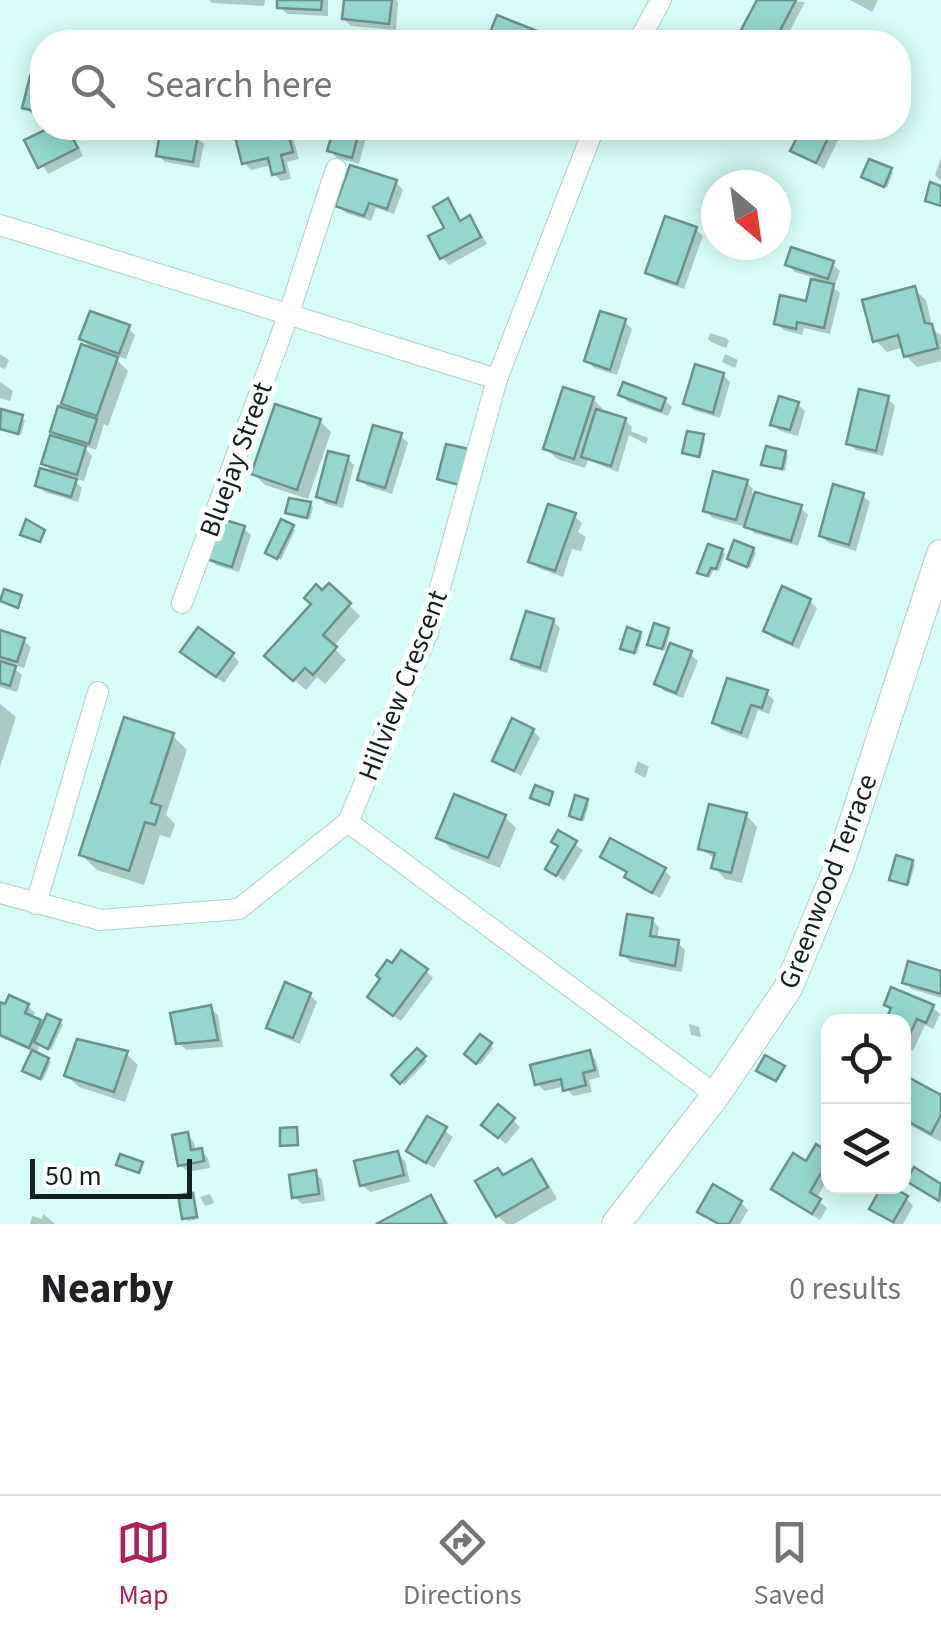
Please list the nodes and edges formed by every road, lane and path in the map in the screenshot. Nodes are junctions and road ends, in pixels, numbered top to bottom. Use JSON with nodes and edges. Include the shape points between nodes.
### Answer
{"nodes":[{"id":1,"x":661,"y":0,"type":"edge"},
{"id":2,"x":645,"y":30,"type":"edge"},
{"id":3,"x":589,"y":140,"type":"edge"},
{"id":4,"x":336,"y":169,"type":"dead end"},
{"id":5,"x":0,"y":225,"type":"edge"},
{"id":6,"x":288,"y":316,"type":"junction"},
{"id":7,"x":498,"y":379,"type":"junction"},
{"id":8,"x":941,"y":554,"type":"edge"},
{"id":9,"x":182,"y":603,"type":"dead end"},
{"id":10,"x":98,"y":692,"type":"dead end"},
{"id":11,"x":348,"y":822,"type":"junction"},
{"id":12,"x":0,"y":893,"type":"edge"},
{"id":13,"x":36,"y":904,"type":"junction"},
{"id":14,"x":716,"y":1095,"type":"junction"},
{"id":15,"x":616,"y":1224,"type":"edge"}],
"edges":[{"from":1,"to":2,"type":"street"},
{"from":3,"to":7,"type":"street","name":"Hillview Crescent"},
{"from":4,"to":6,"type":"street","name":"Bluejay Street"},
{"from":5,"to":6,"type":"street"},
{"from":6,"to":7,"type":"street"},
{"from":6,"to":9,"type":"street","name":"Bluejay Street"},
{"from":7,"to":11,"type":"street","name":"Hillview Crescent","via":[[428,632]]},
{"from":8,"to":14,"type":"street","name":"Greenwood Terrace","via":[[840,863],[788,988]]},
{"from":10,"to":13,"type":"street"},
{"from":11,"to":13,"type":"street","name":"Hillview Crescent","via":[[239,910],[100,920]]},
{"from":11,"to":14,"type":"street"},
{"from":12,"to":13,"type":"street","name":"Hillview Crescent"},
{"from":14,"to":15,"type":"street","name":"Greenwood Terrace"}]}
